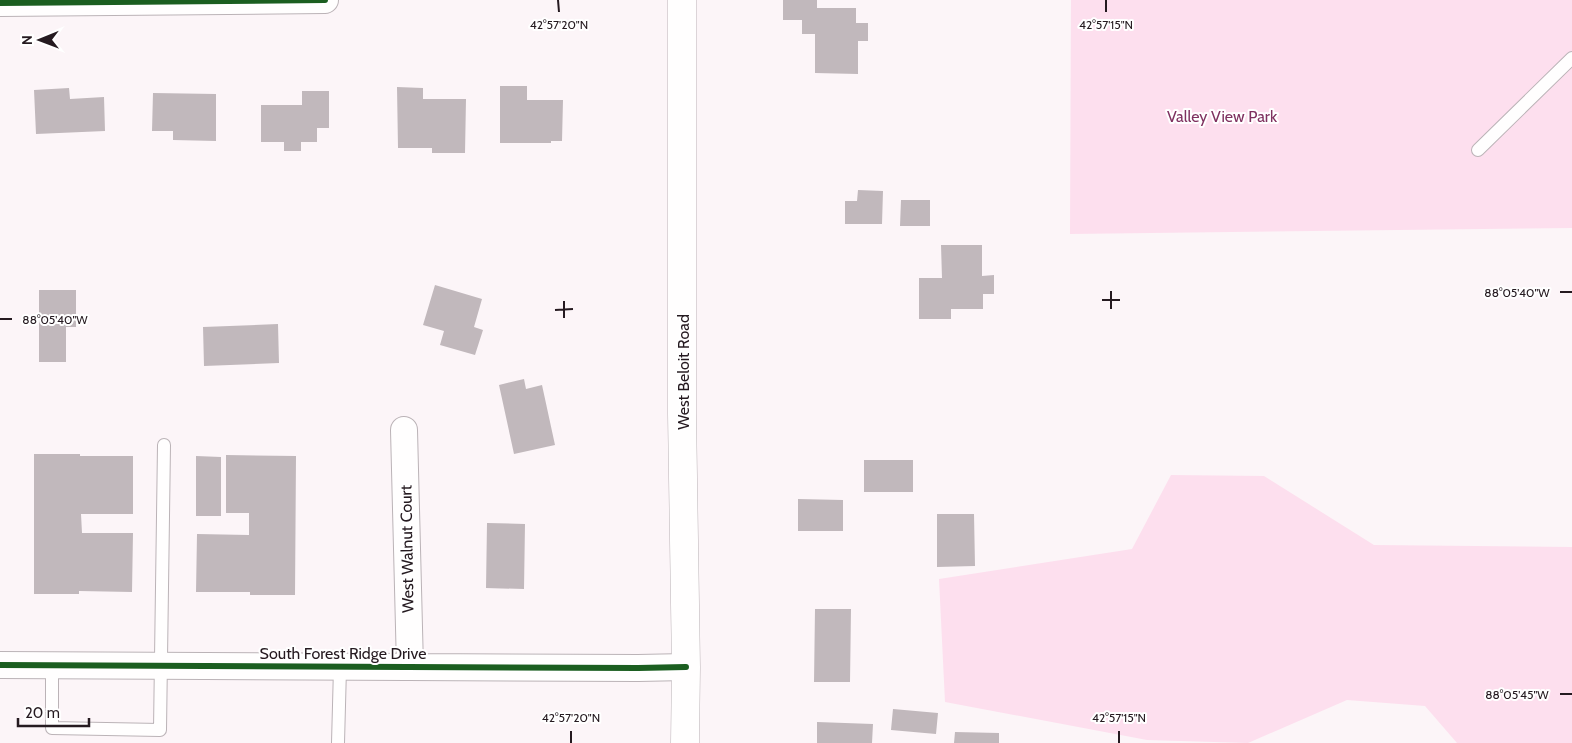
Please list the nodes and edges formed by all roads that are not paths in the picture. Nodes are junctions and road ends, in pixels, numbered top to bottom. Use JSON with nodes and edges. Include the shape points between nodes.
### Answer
{"nodes":[{"id":1,"x":325,"y":0,"type":"edge"},
{"id":2,"x":682,"y":0,"type":"edge"},
{"id":3,"x":0,"y":3,"type":"edge"},
{"id":4,"x":1572,"y":58,"type":"edge"},
{"id":5,"x":1478,"y":150,"type":"dead end"},
{"id":6,"x":404,"y":430,"type":"dead end"},
{"id":7,"x":164,"y":445,"type":"dead end"},
{"id":8,"x":0,"y":665,"type":"edge"},
{"id":9,"x":52,"y":666,"type":"junction"},
{"id":10,"x":161,"y":666,"type":"junction"},
{"id":11,"x":410,"y":667,"type":"junction"},
{"id":12,"x":686,"y":667,"type":"junction"},
{"id":13,"x":340,"y":668,"type":"junction"},
{"id":14,"x":338,"y":743,"type":"edge"},
{"id":15,"x":685,"y":743,"type":"edge"}],
"edges":[{"from":1,"to":3,"type":"street"},
{"from":2,"to":12,"type":"main road","name":"West Beloit Road"},
{"from":4,"to":5,"type":"lane"},
{"from":6,"to":11,"type":"street","name":"West Walnut Court"},
{"from":7,"to":10,"type":"lane"},
{"from":8,"to":9,"type":"street","name":"South Forest Ridge Drive"},
{"from":9,"to":10,"type":"street","name":"South Forest Ridge Drive"},
{"from":9,"to":10,"type":"lane","via":[[52,728],[160,730]]},
{"from":10,"to":13,"type":"street","name":"South Forest Ridge Drive"},
{"from":11,"to":12,"type":"street","name":"South Forest Ridge Drive"},
{"from":11,"to":13,"type":"street","name":"South Forest Ridge Drive"},
{"from":12,"to":15,"type":"main road","name":"West Beloit Road"},
{"from":13,"to":14,"type":"lane"}]}
